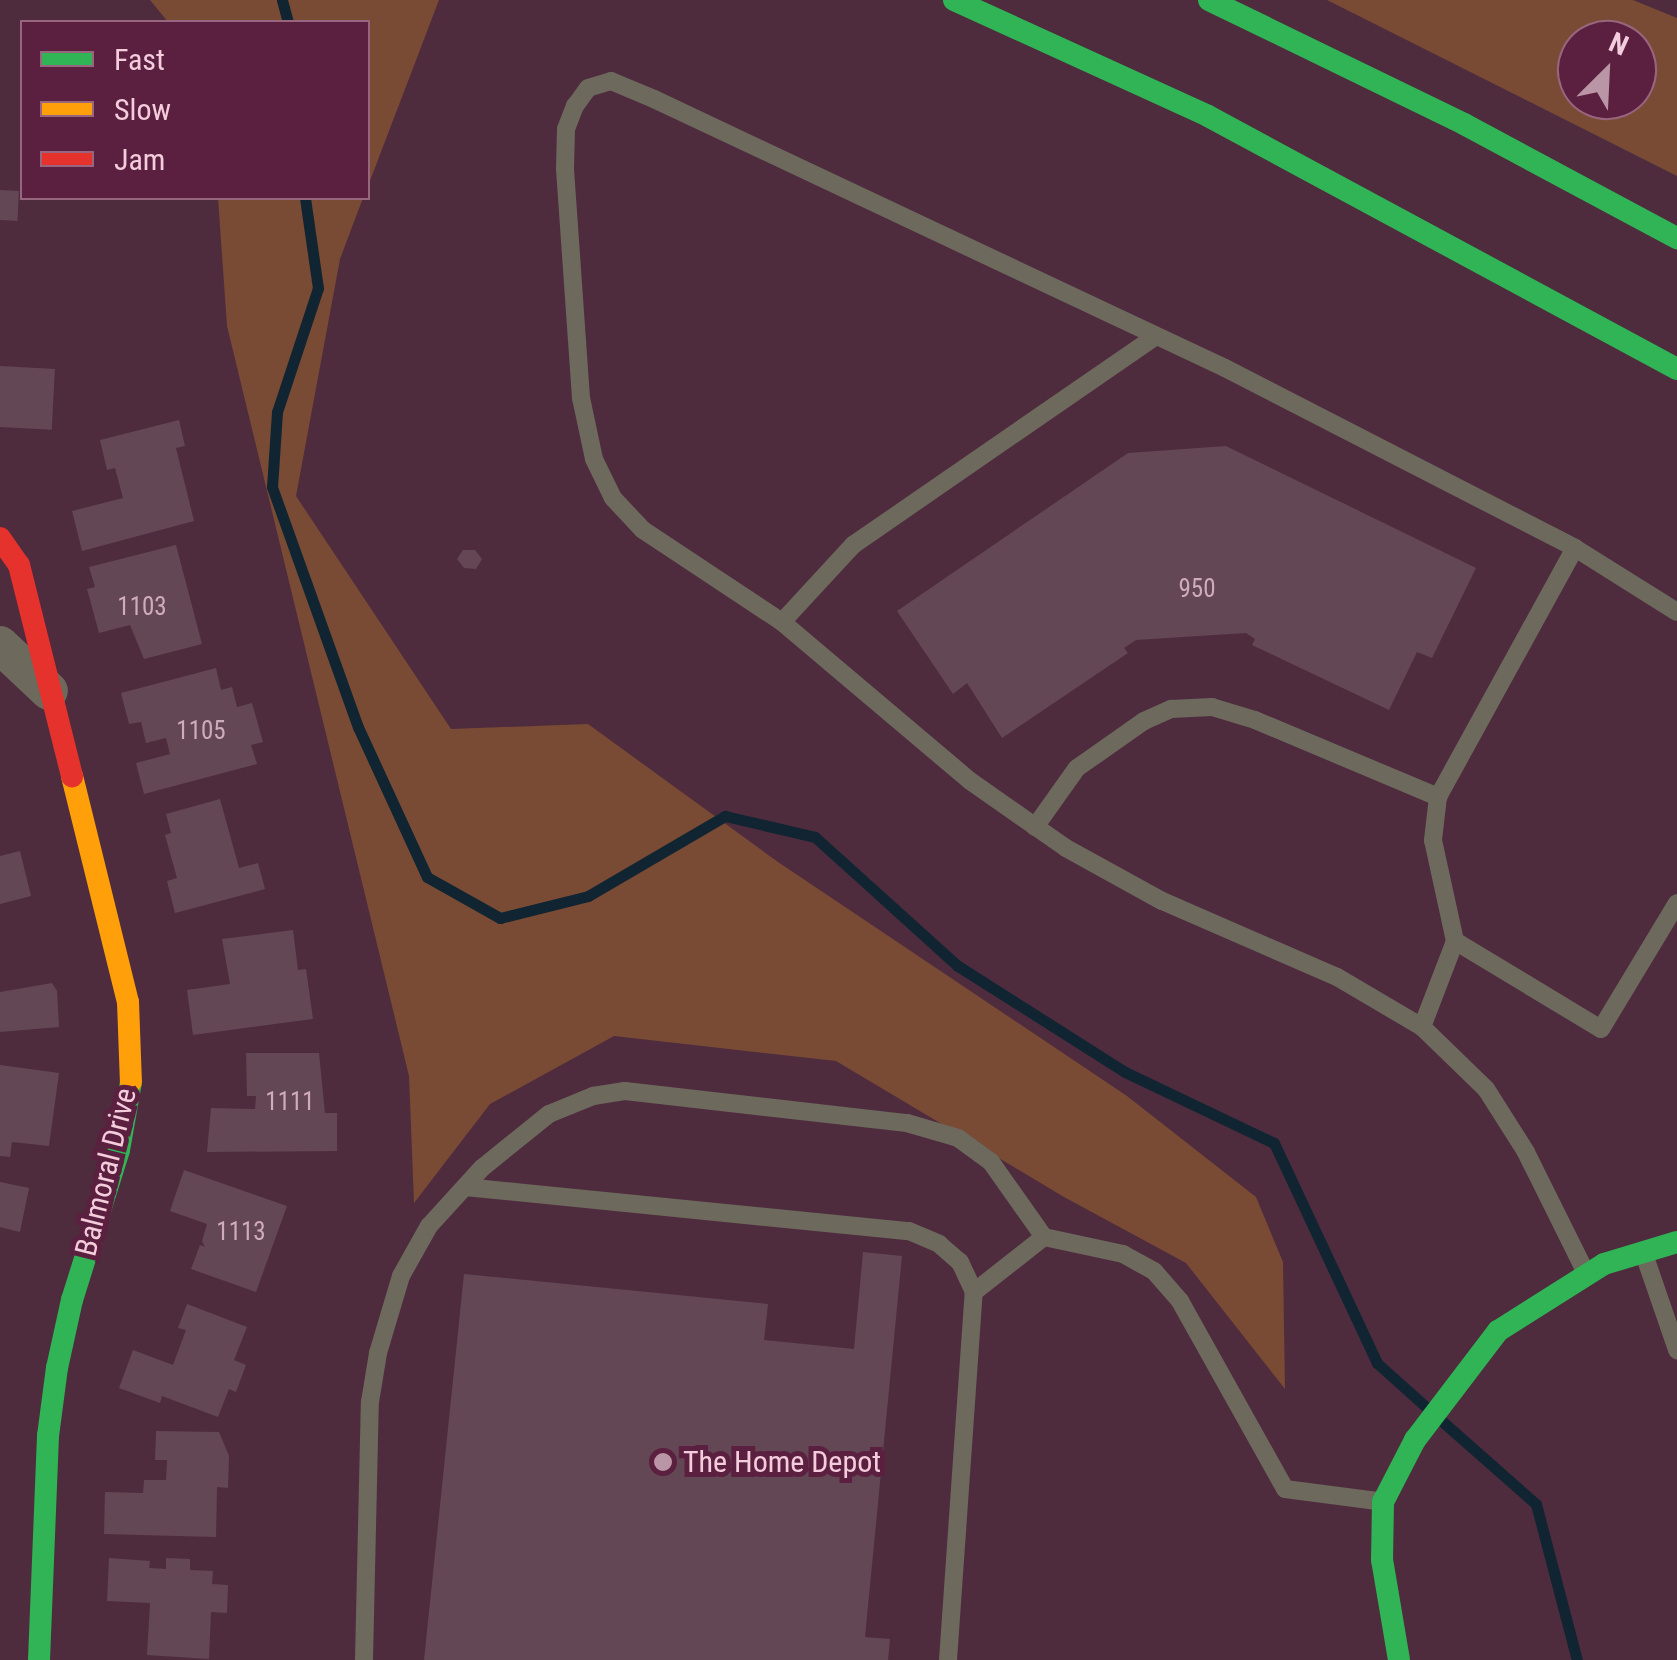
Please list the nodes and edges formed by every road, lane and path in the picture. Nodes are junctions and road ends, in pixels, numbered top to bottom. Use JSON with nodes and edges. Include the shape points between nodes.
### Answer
{"nodes":[{"id":1,"x":954,"y":0,"type":"edge"},
{"id":2,"x":1210,"y":0,"type":"edge"},
{"id":3,"x":1677,"y":238,"type":"edge"},
{"id":4,"x":1156,"y":336,"type":"junction"},
{"id":5,"x":1677,"y":369,"type":"edge"},
{"id":6,"x":0,"y":538,"type":"edge"},
{"id":7,"x":1576,"y":548,"type":"junction"},
{"id":8,"x":1677,"y":612,"type":"edge"},
{"id":9,"x":782,"y":622,"type":"junction"},
{"id":10,"x":0,"y":645,"type":"edge"},
{"id":11,"x":49,"y":691,"type":"junction"},
{"id":12,"x":1438,"y":797,"type":"junction"},
{"id":13,"x":1035,"y":826,"type":"junction"},
{"id":14,"x":1677,"y":903,"type":"edge"},
{"id":15,"x":1455,"y":941,"type":"junction"},
{"id":16,"x":1422,"y":1027,"type":"junction"},
{"id":17,"x":465,"y":1187,"type":"junction"},
{"id":18,"x":1044,"y":1237,"type":"junction"},
{"id":19,"x":1677,"y":1242,"type":"edge"},
{"id":20,"x":1642,"y":1249,"type":"junction"},
{"id":21,"x":1586,"y":1274,"type":"junction"},
{"id":22,"x":974,"y":1292,"type":"junction"},
{"id":23,"x":1677,"y":1350,"type":"edge"},
{"id":24,"x":1383,"y":1502,"type":"junction"},
{"id":25,"x":39,"y":1660,"type":"edge"},
{"id":26,"x":364,"y":1660,"type":"edge"},
{"id":27,"x":948,"y":1660,"type":"edge"},
{"id":28,"x":1399,"y":1660,"type":"edge"}],
"edges":[{"from":1,"to":5,"type":"main road","via":[[1208,116]]},
{"from":2,"to":3,"type":"main road"},
{"from":4,"to":7,"type":"lane"},
{"from":4,"to":9,"type":"lane","via":[[853,546]]},
{"from":4,"to":9,"type":"lane","via":[[654,99],[612,81],[588,88],[566,129],[565,169],[581,398],[594,459],[614,498],[643,530]]},
{"from":6,"to":11,"type":"main road","name":"Balmoral Drive","via":[[19,565]]},
{"from":7,"to":8,"type":"lane"},
{"from":7,"to":12,"type":"lane"},
{"from":9,"to":13,"type":"lane"},
{"from":10,"to":11,"type":"street"},
{"from":11,"to":25,"type":"main road","name":"Balmoral Drive","via":[[128,1002],[132,1045],[118,1150],[56,1368]]},
{"from":12,"to":13,"type":"lane","via":[[1255,720],[1212,707],[1184,708],[1144,721],[1077,768]]},
{"from":12,"to":15,"type":"lane","via":[[1433,840]]},
{"from":13,"to":16,"type":"lane","via":[[1162,901],[1337,977]]},
{"from":14,"to":15,"type":"lane","via":[[1601,1030]]},
{"from":15,"to":16,"type":"lane"},
{"from":16,"to":21,"type":"lane","via":[[1486,1089],[1526,1152]]},
{"from":17,"to":18,"type":"lane","via":[[514,1137],[549,1114],[625,1091],[908,1123],[958,1138],[992,1162]]},
{"from":17,"to":22,"type":"lane","via":[[909,1230],[960,1262]]},
{"from":17,"to":26,"type":"lane","via":[[429,1226],[401,1276],[378,1353],[370,1402]]},
{"from":18,"to":22,"type":"lane"},
{"from":18,"to":24,"type":"lane","via":[[1123,1254],[1154,1271],[1180,1301],[1285,1490]]},
{"from":19,"to":20,"type":"main road"},
{"from":20,"to":21,"type":"main road"},
{"from":20,"to":23,"type":"lane"},
{"from":21,"to":24,"type":"main road","via":[[1498,1331],[1415,1440]]},
{"from":22,"to":27,"type":"lane"},
{"from":24,"to":28,"type":"main road","via":[[1382,1560]]}]}
